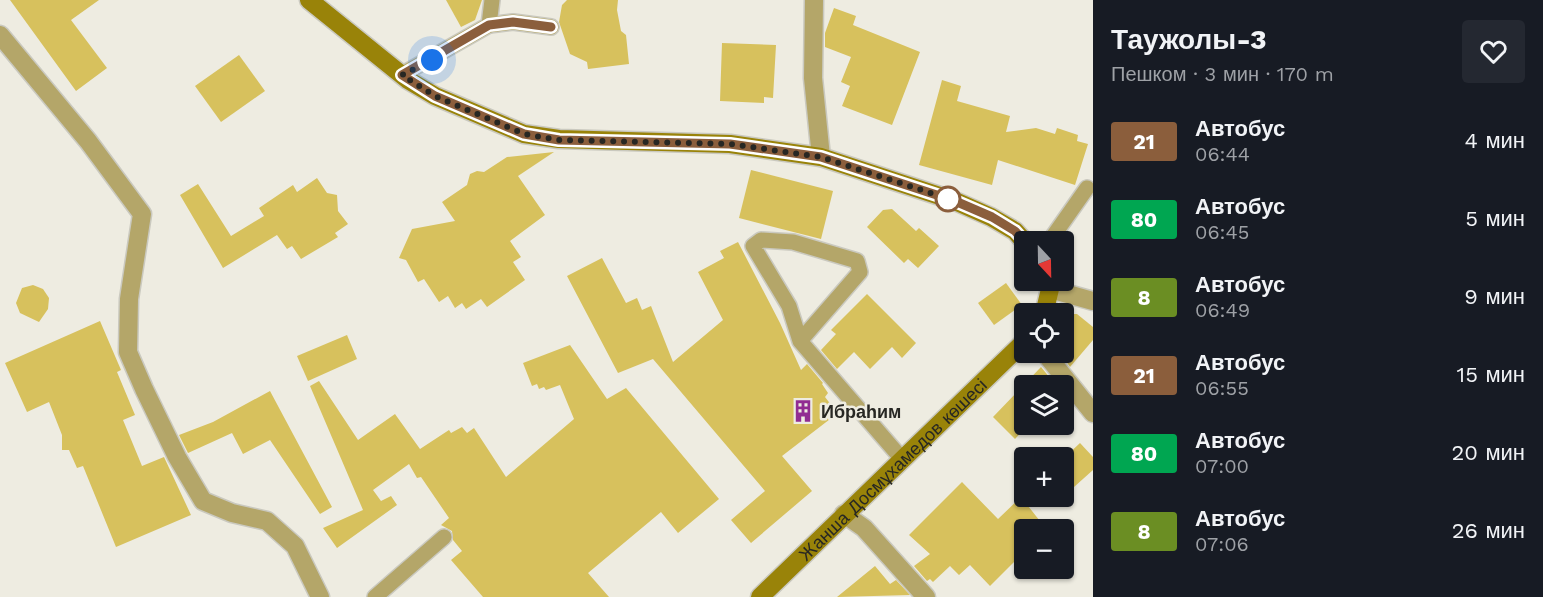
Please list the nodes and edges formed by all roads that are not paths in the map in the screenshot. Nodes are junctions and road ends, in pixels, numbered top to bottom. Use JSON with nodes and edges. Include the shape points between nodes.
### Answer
{"nodes":[{"id":1,"x":309,"y":0,"type":"edge"},
{"id":2,"x":492,"y":0,"type":"edge"},
{"id":3,"x":814,"y":0,"type":"edge"},
{"id":4,"x":489,"y":25,"type":"junction"},
{"id":5,"x":551,"y":27,"type":"dead end"},
{"id":6,"x":0,"y":35,"type":"edge"},
{"id":7,"x":402,"y":75,"type":"junction"},
{"id":8,"x":821,"y":157,"type":"junction"},
{"id":9,"x":1087,"y":188,"type":"dead end"},
{"id":10,"x":1015,"y":231,"type":"edge"},
{"id":11,"x":1057,"y":231,"type":"edge"},
{"id":12,"x":1066,"y":291,"type":"edge"},
{"id":13,"x":1093,"y":301,"type":"edge"},
{"id":14,"x":800,"y":341,"type":"junction"},
{"id":15,"x":1014,"y":352,"type":"edge"},
{"id":16,"x":1053,"y":363,"type":"edge"},
{"id":17,"x":1093,"y":413,"type":"edge"},
{"id":18,"x":902,"y":459,"type":"junction"},
{"id":19,"x":844,"y":514,"type":"junction"},
{"id":20,"x":444,"y":537,"type":"dead end"},
{"id":21,"x":320,"y":597,"type":"edge"},
{"id":22,"x":375,"y":597,"type":"edge"},
{"id":23,"x":760,"y":597,"type":"edge"},
{"id":24,"x":926,"y":597,"type":"edge"}],
"edges":[{"from":1,"to":7,"type":"street"},
{"from":2,"to":4,"type":"lane"},
{"from":3,"to":8,"type":"street","via":[[813,78]]},
{"from":4,"to":5,"type":"lane","via":[[513,22]]},
{"from":4,"to":7,"type":"lane"},
{"from":6,"to":21,"type":"street","via":[[88,141],[142,214],[129,299],[128,352],[177,457],[203,501],[267,521],[296,546]]},
{"from":7,"to":8,"type":"street","via":[[435,96],[524,134],[559,140],[730,144]]},
{"from":8,"to":10,"type":"street","via":[[955,201]]},
{"from":9,"to":11,"type":"lane"},
{"from":12,"to":13,"type":"street"},
{"from":14,"to":14,"type":"lane","via":[[789,306],[753,246],[761,240],[793,242],[857,261],[860,272]]},
{"from":14,"to":18,"type":"lane"},
{"from":15,"to":18,"type":"street","name":"Жанша Досмұхамедов көшесі"},
{"from":16,"to":17,"type":"street"},
{"from":18,"to":19,"type":"street","name":"Жанша Досмұхамедов көшесі"},
{"from":19,"to":23,"type":"street","name":"Жанша Досмұхамедов көшесі"},
{"from":19,"to":24,"type":"street","via":[[864,528]]},
{"from":20,"to":22,"type":"lane"}]}
